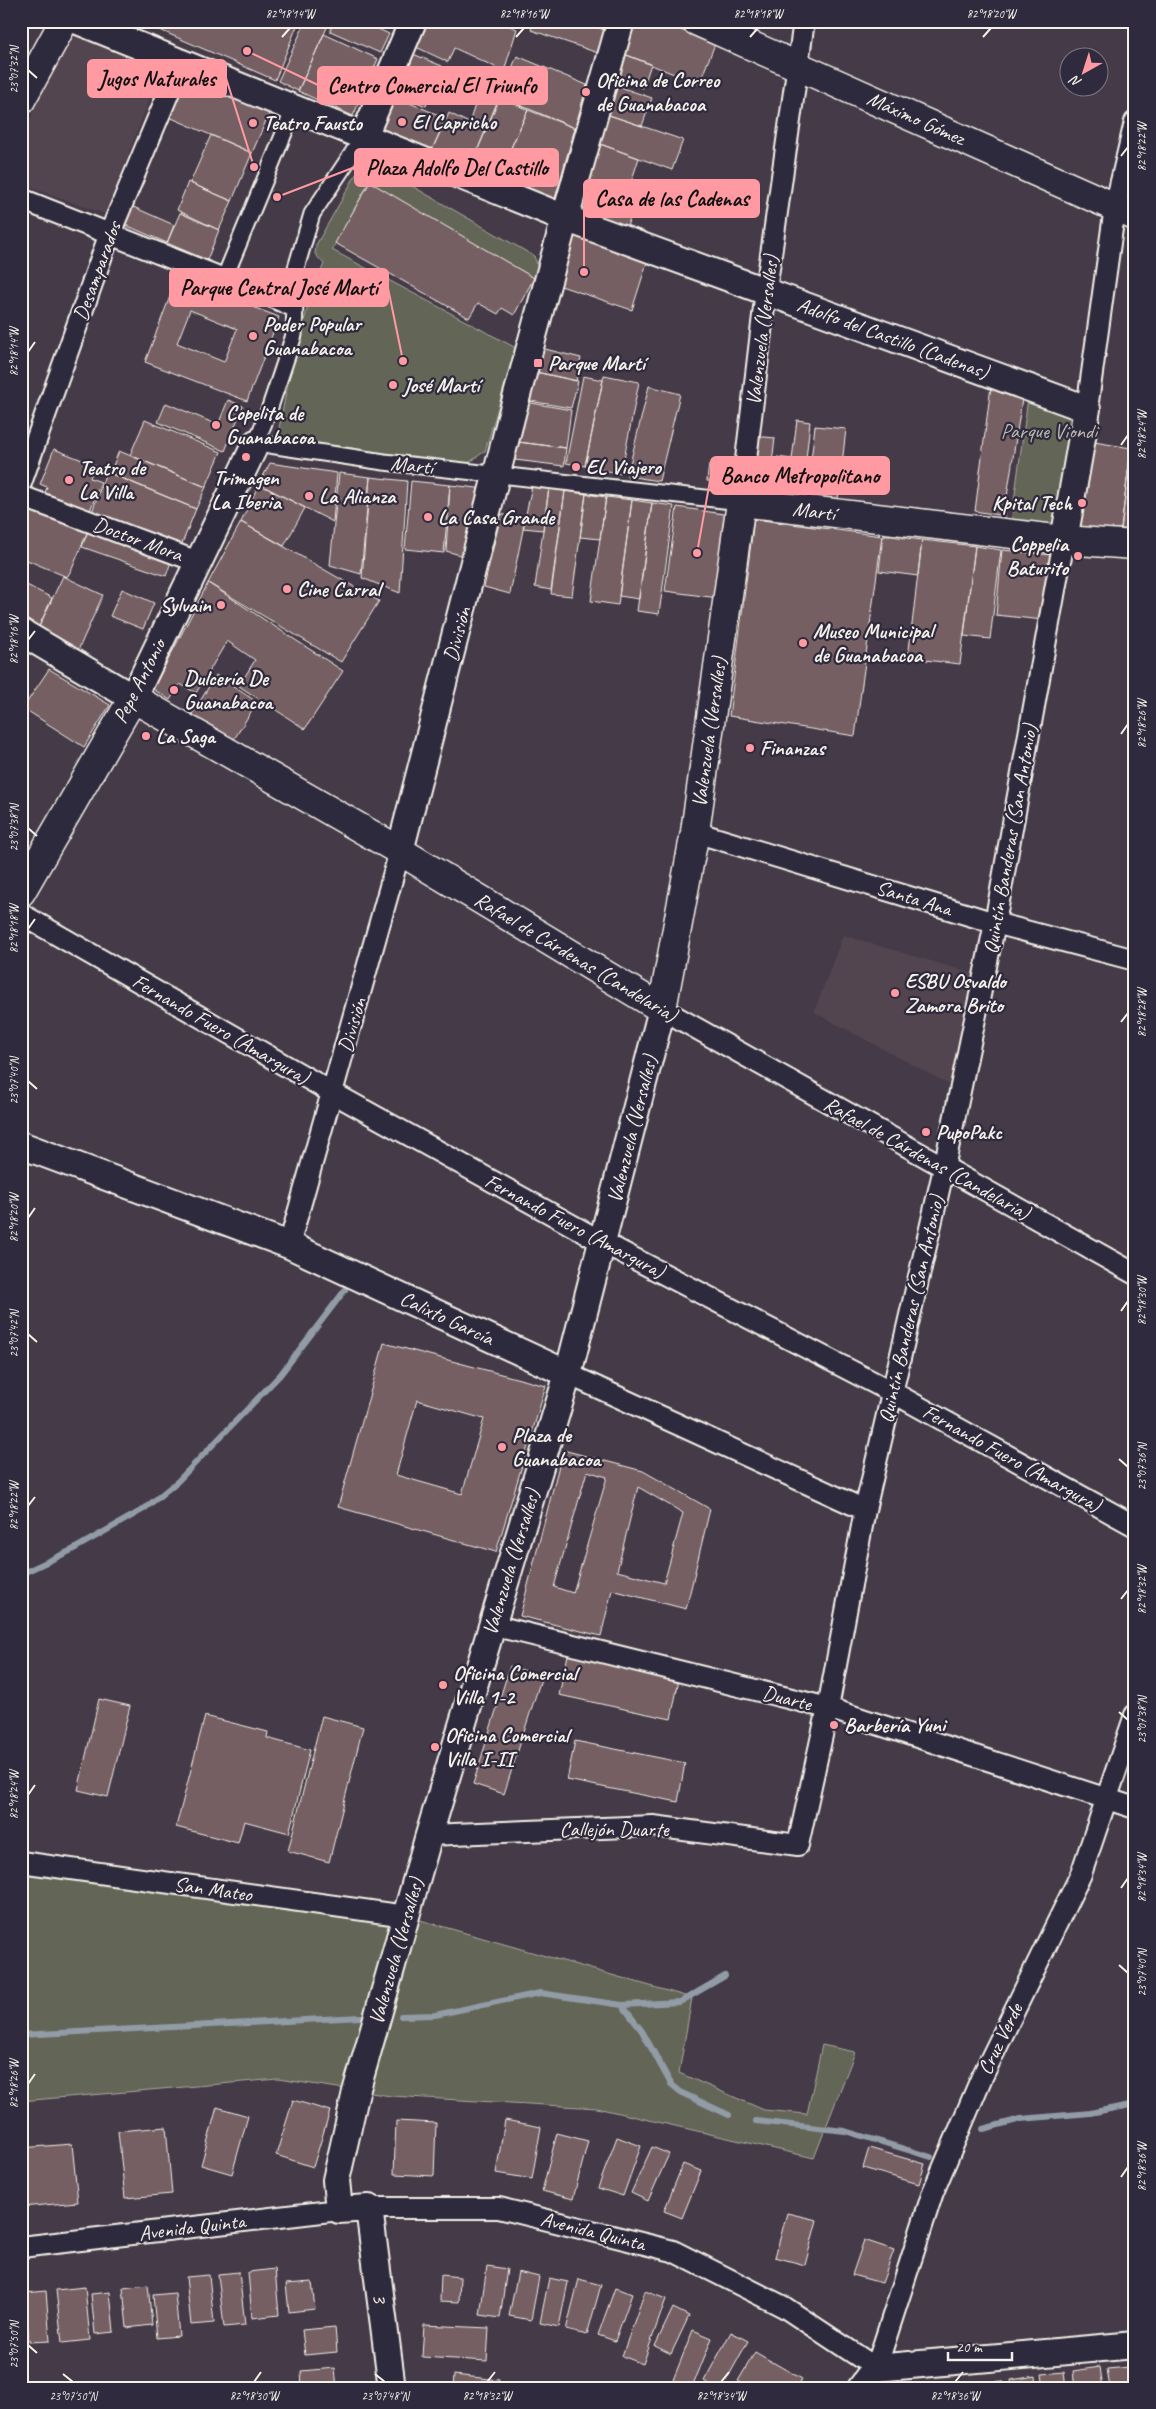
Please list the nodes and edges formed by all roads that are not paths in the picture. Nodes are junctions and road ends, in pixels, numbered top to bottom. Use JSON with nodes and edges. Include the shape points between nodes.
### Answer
{"nodes":[{"id":1,"x":64,"y":21,"type":"edge"},
{"id":2,"x":78,"y":21,"type":"edge"},
{"id":3,"x":413,"y":21,"type":"edge"},
{"id":4,"x":621,"y":21,"type":"edge"},
{"id":5,"x":696,"y":21,"type":"edge"},
{"id":6,"x":804,"y":21,"type":"edge"},
{"id":7,"x":181,"y":62,"type":"junction"},
{"id":8,"x":799,"y":66,"type":"junction"},
{"id":9,"x":21,"y":100,"type":"edge"},
{"id":10,"x":294,"y":109,"type":"junction"},
{"id":11,"x":1135,"y":122,"type":"edge"},
{"id":12,"x":364,"y":136,"type":"junction"},
{"id":13,"x":21,"y":198,"type":"edge"},
{"id":14,"x":1125,"y":212,"type":"edge"},
{"id":15,"x":564,"y":218,"type":"junction"},
{"id":16,"x":110,"y":233,"type":"junction"},
{"id":17,"x":224,"y":279,"type":"junction"},
{"id":18,"x":766,"y":290,"type":"junction"},
{"id":19,"x":294,"y":309,"type":"junction"},
{"id":20,"x":1087,"y":410,"type":"junction"},
{"id":21,"x":256,"y":443,"type":"junction"},
{"id":22,"x":498,"y":474,"type":"junction"},
{"id":23,"x":21,"y":483,"type":"edge"},
{"id":24,"x":21,"y":496,"type":"edge"},
{"id":25,"x":741,"y":502,"type":"junction"},
{"id":26,"x":1064,"y":540,"type":"junction"},
{"id":27,"x":1135,"y":545,"type":"edge"},
{"id":28,"x":198,"y":562,"type":"junction"},
{"id":29,"x":21,"y":632,"type":"edge"},
{"id":30,"x":133,"y":698,"type":"junction"},
{"id":31,"x":695,"y":832,"type":"junction"},
{"id":32,"x":400,"y":852,"type":"junction"},
{"id":33,"x":21,"y":892,"type":"edge"},
{"id":34,"x":21,"y":914,"type":"edge"},
{"id":35,"x":995,"y":923,"type":"junction"},
{"id":36,"x":1135,"y":960,"type":"edge"},
{"id":37,"x":662,"y":1009,"type":"junction"},
{"id":38,"x":332,"y":1093,"type":"junction"},
{"id":39,"x":21,"y":1145,"type":"edge"},
{"id":40,"x":944,"y":1168,"type":"junction"},
{"id":41,"x":604,"y":1243,"type":"junction"},
{"id":42,"x":289,"y":1246,"type":"junction"},
{"id":43,"x":1135,"y":1274,"type":"edge"},
{"id":44,"x":568,"y":1374,"type":"junction"},
{"id":45,"x":892,"y":1392,"type":"junction"},
{"id":46,"x":865,"y":1510,"type":"junction"},
{"id":47,"x":1135,"y":1526,"type":"edge"},
{"id":48,"x":492,"y":1626,"type":"junction"},
{"id":49,"x":828,"y":1708,"type":"junction"},
{"id":50,"x":1135,"y":1715,"type":"edge"},
{"id":51,"x":1108,"y":1799,"type":"junction"},
{"id":52,"x":1135,"y":1808,"type":"edge"},
{"id":53,"x":429,"y":1835,"type":"junction"},
{"id":54,"x":798,"y":1844,"type":"joint"},
{"id":55,"x":21,"y":1862,"type":"edge"},
{"id":56,"x":406,"y":1916,"type":"junction"},
{"id":57,"x":369,"y":2208,"type":"junction"},
{"id":58,"x":339,"y":2210,"type":"junction"},
{"id":59,"x":21,"y":2248,"type":"edge"},
{"id":60,"x":1135,"y":2345,"type":"edge"},
{"id":61,"x":869,"y":2378,"type":"edge"},
{"id":62,"x":392,"y":2388,"type":"edge"}],
"edges":[{"from":1,"to":9,"type":"main road"},
{"from":2,"to":7,"type":"street","name":"Adolfo del Castillo (Cadenas)"},
{"from":3,"to":12,"type":"street","name":"Pepe Antonio"},
{"from":4,"to":15,"type":"street","name":"División"},
{"from":5,"to":8,"type":"main road","name":"Máximo Gómez"},
{"from":6,"to":8,"type":"street","name":"Valenzuela (Versalles)"},
{"from":7,"to":10,"type":"street","name":"Adolfo del Castillo (Cadenas)"},
{"from":7,"to":16,"type":"street","name":"Desamparados"},
{"from":8,"to":14,"type":"main road","name":"Máximo Gómez"},
{"from":8,"to":18,"type":"street","name":"Valenzuela (Versalles)"},
{"from":10,"to":12,"type":"street","name":"Adolfo del Castillo (Cadenas)"},
{"from":10,"to":17,"type":"street"},
{"from":11,"to":14,"type":"street","name":"Quintín Banderas (San Antonio)"},
{"from":12,"to":15,"type":"street","name":"Adolfo del Castillo (Cadenas)"},
{"from":12,"to":19,"type":"street","name":"Pepe Antonio","via":[[312,214],[296,268]]},
{"from":13,"to":16,"type":"street"},
{"from":14,"to":20,"type":"street","name":"Quintín Banderas (San Antonio)"},
{"from":15,"to":18,"type":"street","name":"Adolfo del Castillo (Cadenas)"},
{"from":15,"to":22,"type":"street","name":"División"},
{"from":16,"to":17,"type":"street"},
{"from":16,"to":23,"type":"street","name":"Desamparados"},
{"from":17,"to":19,"type":"street"},
{"from":18,"to":20,"type":"street","name":"Adolfo del Castillo (Cadenas)"},
{"from":18,"to":25,"type":"street","name":"Valenzuela (Versalles)"},
{"from":19,"to":21,"type":"street","name":"Pepe Antonio","via":[[294,335]]},
{"from":20,"to":26,"type":"street","name":"Quintín Banderas (San Antonio)"},
{"from":21,"to":22,"type":"street","name":"Martí","via":[[384,462]]},
{"from":21,"to":28,"type":"street","name":"Pepe Antonio"},
{"from":22,"to":25,"type":"street","name":"Martí"},
{"from":22,"to":32,"type":"street","name":"División"},
{"from":24,"to":28,"type":"street","name":"Doctor Mora"},
{"from":25,"to":26,"type":"main road","name":"Martí"},
{"from":25,"to":31,"type":"main road","name":"Valenzuela (Versalles)"},
{"from":26,"to":27,"type":"main road","name":"Martí"},
{"from":26,"to":35,"type":"street","name":"Quintín Banderas (San Antonio)"},
{"from":28,"to":30,"type":"street","name":"Pepe Antonio"},
{"from":29,"to":30,"type":"street","name":"Rafael de Cárdenas (Candelaria)"},
{"from":30,"to":32,"type":"main road","name":"Rafael de Cárdenas (Candelaria)"},
{"from":30,"to":33,"type":"main road","name":"Pepe Antonio"},
{"from":31,"to":35,"type":"street","name":"Santa Ana"},
{"from":31,"to":37,"type":"main road","name":"Valenzuela (Versalles)"},
{"from":32,"to":37,"type":"main road","name":"Rafael de Cárdenas (Candelaria)"},
{"from":32,"to":38,"type":"street","name":"División"},
{"from":34,"to":38,"type":"street","name":"Fernando Fuero (Amargura)"},
{"from":35,"to":36,"type":"street","name":"Santa Ana"},
{"from":35,"to":40,"type":"street","name":"Quintín Banderas (San Antonio)"},
{"from":37,"to":40,"type":"street","name":"Rafael de Cárdenas (Candelaria)"},
{"from":37,"to":41,"type":"street","name":"Valenzuela (Versalles)"},
{"from":38,"to":41,"type":"street","name":"Fernando Fuero (Amargura)"},
{"from":38,"to":42,"type":"street","name":"División"},
{"from":39,"to":42,"type":"street","name":"Calixto García"},
{"from":40,"to":43,"type":"street","name":"Rafael de Cárdenas (Candelaria)"},
{"from":40,"to":45,"type":"street","name":"Quintín Banderas (San Antonio)"},
{"from":41,"to":44,"type":"street","name":"Valenzuela (Versalles)"},
{"from":41,"to":45,"type":"street","name":"Fernando Fuero (Amargura)"},
{"from":42,"to":44,"type":"street","name":"Calixto García"},
{"from":44,"to":46,"type":"street","name":"Calixto García"},
{"from":44,"to":48,"type":"street","name":"Valenzuela (Versalles)"},
{"from":45,"to":46,"type":"street","name":"Quintín Banderas (San Antonio)"},
{"from":45,"to":47,"type":"street","name":"Fernando Fuero (Amargura)"},
{"from":46,"to":49,"type":"street","name":"Quintín Banderas (San Antonio)"},
{"from":48,"to":49,"type":"street","name":"Duarte"},
{"from":48,"to":53,"type":"street","name":"Valenzuela (Versalles)"},
{"from":49,"to":51,"type":"street","name":"Duarte"},
{"from":49,"to":54,"type":"street","name":"Quintín Banderas (San Antonio)"},
{"from":50,"to":51,"type":"street","name":"Cruz Verde"},
{"from":51,"to":52,"type":"street","name":"Duarte"},
{"from":51,"to":61,"type":"street","name":"Cruz Verde","via":[[1081,1874],[981,2079],[933,2192]]},
{"from":53,"to":54,"type":"street","name":"Callejón Duarte","via":[[653,1826]]},
{"from":53,"to":56,"type":"street","name":"Valenzuela (Versalles)"},
{"from":55,"to":56,"type":"street","name":"San Mateo"},
{"from":56,"to":58,"type":"street","name":"Valenzuela (Versalles)","via":[[354,2102],[336,2180]]},
{"from":57,"to":58,"type":"street","name":"Avenida Quinta"},
{"from":57,"to":61,"type":"street","name":"Avenida Quinta","via":[[500,2208],[673,2251],[784,2307]]},
{"from":57,"to":62,"type":"street","name":"3"},
{"from":58,"to":59,"type":"street","name":"Avenida Quinta"},
{"from":60,"to":61,"type":"street"}]}
